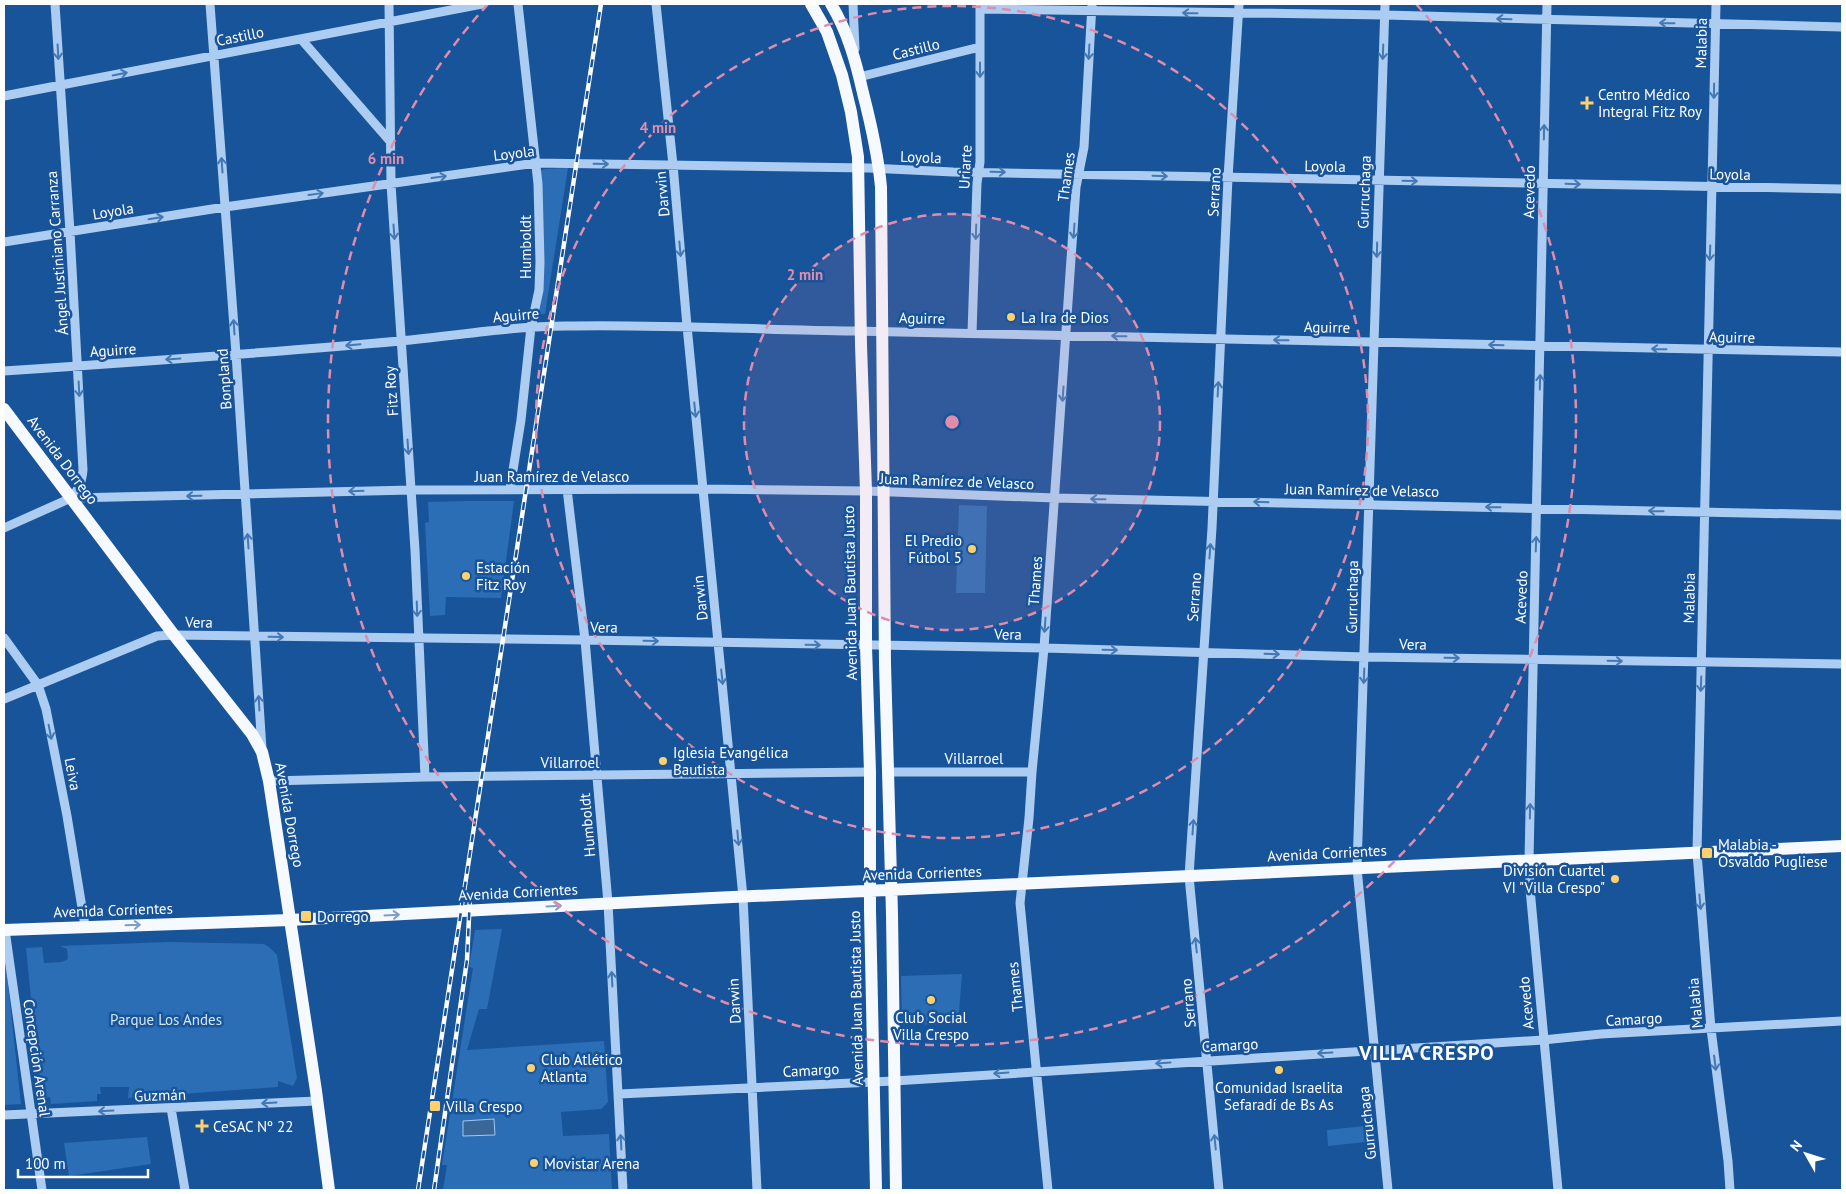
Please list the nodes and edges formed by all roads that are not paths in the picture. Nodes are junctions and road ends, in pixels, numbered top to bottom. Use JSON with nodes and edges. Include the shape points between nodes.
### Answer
{"nodes":[{"id":1,"x":55,"y":4,"type":"edge"},
{"id":2,"x":210,"y":4,"type":"edge"},
{"id":3,"x":389,"y":4,"type":"edge"},
{"id":4,"x":482,"y":4,"type":"edge"},
{"id":5,"x":518,"y":4,"type":"edge"},
{"id":6,"x":656,"y":4,"type":"edge"},
{"id":7,"x":811,"y":4,"type":"edge"},
{"id":8,"x":831,"y":4,"type":"edge"},
{"id":9,"x":853,"y":4,"type":"edge"},
{"id":10,"x":1240,"y":4,"type":"edge"},
{"id":11,"x":1385,"y":4,"type":"edge"},
{"id":12,"x":1547,"y":4,"type":"edge"},
{"id":13,"x":1716,"y":4,"type":"edge"},
{"id":14,"x":980,"y":6,"type":"edge"},
{"id":15,"x":1092,"y":8,"type":"edge"},
{"id":16,"x":1239,"y":14,"type":"junction"},
{"id":17,"x":1385,"y":16,"type":"junction"},
{"id":18,"x":1547,"y":20,"type":"junction"},
{"id":19,"x":389,"y":21,"type":"junction"},
{"id":20,"x":1715,"y":25,"type":"junction"},
{"id":21,"x":1842,"y":27,"type":"edge"},
{"id":22,"x":300,"y":38,"type":"junction"},
{"id":23,"x":980,"y":47,"type":"junction"},
{"id":24,"x":213,"y":55,"type":"junction"},
{"id":25,"x":855,"y":59,"type":"junction"},
{"id":26,"x":860,"y":77,"type":"junction"},
{"id":27,"x":60,"y":86,"type":"junction"},
{"id":28,"x":4,"y":96,"type":"edge"},
{"id":29,"x":390,"y":140,"type":"junction"},
{"id":30,"x":536,"y":163,"type":"junction"},
{"id":31,"x":673,"y":165,"type":"junction"},
{"id":32,"x":858,"y":168,"type":"junction"},
{"id":33,"x":879,"y":169,"type":"junction"},
{"id":34,"x":978,"y":172,"type":"junction"},
{"id":35,"x":1079,"y":174,"type":"junction"},
{"id":36,"x":1228,"y":178,"type":"junction"},
{"id":37,"x":1378,"y":180,"type":"junction"},
{"id":38,"x":1543,"y":183,"type":"junction"},
{"id":39,"x":391,"y":184,"type":"junction"},
{"id":40,"x":1712,"y":188,"type":"junction"},
{"id":41,"x":1842,"y":189,"type":"edge"},
{"id":42,"x":225,"y":207,"type":"junction"},
{"id":43,"x":70,"y":232,"type":"junction"},
{"id":44,"x":4,"y":242,"type":"edge"},
{"id":45,"x":687,"y":326,"type":"junction"},
{"id":46,"x":531,"y":327,"type":"junction"},
{"id":47,"x":861,"y":331,"type":"junction"},
{"id":48,"x":881,"y":332,"type":"junction"},
{"id":49,"x":972,"y":333,"type":"junction"},
{"id":50,"x":1067,"y":335,"type":"junction"},
{"id":51,"x":1221,"y":339,"type":"junction"},
{"id":52,"x":401,"y":341,"type":"junction"},
{"id":53,"x":1375,"y":341,"type":"junction"},
{"id":54,"x":1540,"y":347,"type":"junction"},
{"id":55,"x":1708,"y":350,"type":"junction"},
{"id":56,"x":1842,"y":352,"type":"edge"},
{"id":57,"x":236,"y":354,"type":"junction"},
{"id":58,"x":78,"y":366,"type":"junction"},
{"id":59,"x":4,"y":371,"type":"edge"},
{"id":60,"x":4,"y":409,"type":"edge"},
{"id":61,"x":566,"y":489,"type":"junction"},
{"id":62,"x":703,"y":489,"type":"junction"},
{"id":63,"x":411,"y":490,"type":"junction"},
{"id":64,"x":510,"y":490,"type":"junction"},
{"id":65,"x":866,"y":492,"type":"junction"},
{"id":66,"x":884,"y":492,"type":"junction"},
{"id":67,"x":245,"y":494,"type":"junction"},
{"id":68,"x":71,"y":498,"type":"junction"},
{"id":69,"x":1055,"y":498,"type":"junction"},
{"id":70,"x":1213,"y":500,"type":"junction"},
{"id":71,"x":1368,"y":504,"type":"junction"},
{"id":72,"x":1537,"y":508,"type":"junction"},
{"id":73,"x":1704,"y":513,"type":"junction"},
{"id":74,"x":1842,"y":514,"type":"edge"},
{"id":75,"x":4,"y":528,"type":"edge"},
{"id":76,"x":174,"y":635,"type":"junction"},
{"id":77,"x":255,"y":637,"type":"junction"},
{"id":78,"x":4,"y":638,"type":"edge"},
{"id":79,"x":419,"y":638,"type":"junction"},
{"id":80,"x":585,"y":640,"type":"junction"},
{"id":81,"x":718,"y":643,"type":"junction"},
{"id":82,"x":866,"y":646,"type":"junction"},
{"id":83,"x":885,"y":646,"type":"junction"},
{"id":84,"x":1044,"y":648,"type":"junction"},
{"id":85,"x":1204,"y":652,"type":"junction"},
{"id":86,"x":1365,"y":657,"type":"junction"},
{"id":87,"x":1533,"y":660,"type":"junction"},
{"id":88,"x":1702,"y":662,"type":"junction"},
{"id":89,"x":1842,"y":664,"type":"edge"},
{"id":90,"x":38,"y":685,"type":"junction"},
{"id":91,"x":4,"y":699,"type":"edge"},
{"id":92,"x":262,"y":752,"type":"junction"},
{"id":93,"x":870,"y":772,"type":"junction"},
{"id":94,"x":887,"y":772,"type":"junction"},
{"id":95,"x":1032,"y":772,"type":"junction"},
{"id":96,"x":732,"y":774,"type":"junction"},
{"id":97,"x":596,"y":776,"type":"junction"},
{"id":98,"x":425,"y":777,"type":"junction"},
{"id":99,"x":270,"y":780,"type":"junction"},
{"id":100,"x":1842,"y":846,"type":"edge"},
{"id":101,"x":1697,"y":853,"type":"junction"},
{"id":102,"x":1529,"y":860,"type":"junction"},
{"id":103,"x":1357,"y":868,"type":"junction"},
{"id":104,"x":1189,"y":876,"type":"junction"},
{"id":105,"x":1022,"y":885,"type":"junction"},
{"id":106,"x":870,"y":891,"type":"junction"},
{"id":107,"x":892,"y":891,"type":"junction"},
{"id":108,"x":743,"y":897,"type":"junction"},
{"id":109,"x":608,"y":903,"type":"junction"},
{"id":110,"x":290,"y":920,"type":"junction"},
{"id":111,"x":84,"y":926,"type":"junction"},
{"id":112,"x":5,"y":930,"type":"edge"},
{"id":113,"x":1842,"y":1021,"type":"edge"},
{"id":114,"x":1710,"y":1029,"type":"junction"},
{"id":115,"x":1543,"y":1040,"type":"junction"},
{"id":116,"x":1374,"y":1050,"type":"junction"},
{"id":117,"x":1207,"y":1060,"type":"junction"},
{"id":118,"x":1037,"y":1071,"type":"junction"},
{"id":119,"x":894,"y":1080,"type":"junction"},
{"id":120,"x":875,"y":1081,"type":"junction"},
{"id":121,"x":752,"y":1087,"type":"junction"},
{"id":122,"x":618,"y":1094,"type":"junction"},
{"id":123,"x":317,"y":1101,"type":"junction"},
{"id":124,"x":171,"y":1108,"type":"junction"},
{"id":125,"x":31,"y":1114,"type":"junction"},
{"id":126,"x":4,"y":1115,"type":"edge"},
{"id":127,"x":42,"y":1190,"type":"edge"},
{"id":128,"x":184,"y":1190,"type":"edge"},
{"id":129,"x":329,"y":1190,"type":"edge"},
{"id":130,"x":623,"y":1190,"type":"edge"},
{"id":131,"x":757,"y":1190,"type":"edge"},
{"id":132,"x":876,"y":1190,"type":"edge"},
{"id":133,"x":896,"y":1190,"type":"edge"},
{"id":134,"x":1048,"y":1190,"type":"edge"},
{"id":135,"x":1219,"y":1190,"type":"edge"},
{"id":136,"x":1388,"y":1190,"type":"edge"},
{"id":137,"x":1558,"y":1190,"type":"edge"},
{"id":138,"x":1730,"y":1190,"type":"edge"}],
"edges":[{"from":1,"to":27,"type":"street","name":"Ángel Justiniano Carranza","one_way":true},
{"from":2,"to":24,"type":"street","name":"Bonpland"},
{"from":3,"to":19,"type":"street","name":"Fitz Roy"},
{"from":4,"to":19,"type":"street","name":"Castillo"},
{"from":5,"to":30,"type":"street","name":"Humboldt"},
{"from":6,"to":31,"type":"street","name":"Darwin"},
{"from":7,"to":32,"type":"main road","name":"Avenida Juan Bautista Justo","via":[[826,32],[842,75],[852,112]]},
{"from":8,"to":25,"type":"main road","via":[[840,18]]},
{"from":9,"to":25,"type":"street"},
{"from":10,"to":16,"type":"street","name":"Serrano"},
{"from":11,"to":17,"type":"street","name":"Gurruchaga"},
{"from":12,"to":18,"type":"street","name":"Acevedo"},
{"from":13,"to":20,"type":"street","name":"Malabia"},
{"from":14,"to":15,"type":"street"},
{"from":14,"to":23,"type":"street","name":"Uriarte"},
{"from":16,"to":15,"type":"street","one_way":true},
{"from":15,"to":35,"type":"street","name":"Thames","one_way":true,"via":[[1084,147]]},
{"from":16,"to":17,"type":"street"},
{"from":16,"to":36,"type":"street","name":"Serrano"},
{"from":18,"to":17,"type":"street","one_way":true},
{"from":17,"to":37,"type":"street","name":"Gurruchaga","one_way":true},
{"from":20,"to":18,"type":"street","one_way":true},
{"from":38,"to":18,"type":"street","name":"Acevedo","one_way":true},
{"from":19,"to":22,"type":"street","name":"Castillo"},
{"from":19,"to":29,"type":"street","name":"Fitz Roy"},
{"from":20,"to":21,"type":"street"},
{"from":20,"to":40,"type":"street","name":"Malabia","one_way":true},
{"from":22,"to":24,"type":"street","name":"Castillo"},
{"from":22,"to":29,"type":"street"},
{"from":23,"to":26,"type":"street","name":"Castillo"},
{"from":23,"to":34,"type":"street","name":"Uriarte","one_way":true},
{"from":27,"to":24,"type":"street","name":"Castillo","one_way":true},
{"from":42,"to":24,"type":"street","name":"Bonpland","one_way":true},
{"from":25,"to":26,"type":"main road"},
{"from":26,"to":33,"type":"main road"},
{"from":27,"to":28,"type":"street","name":"Castillo"},
{"from":27,"to":43,"type":"street","name":"Ángel Justiniano Carranza"},
{"from":29,"to":39,"type":"street","name":"Fitz Roy"},
{"from":30,"to":31,"type":"street","name":"Loyola","one_way":true},
{"from":39,"to":30,"type":"street","name":"Loyola","one_way":true},
{"from":30,"to":46,"type":"street","name":"Humboldt","via":[[540,262]]},
{"from":31,"to":32,"type":"street","name":"Loyola"},
{"from":31,"to":45,"type":"street","name":"Darwin","one_way":true},
{"from":32,"to":33,"type":"street","name":"Loyola"},
{"from":32,"to":47,"type":"main road","name":"Avenida Juan Bautista Justo"},
{"from":33,"to":34,"type":"street","name":"Loyola"},
{"from":33,"to":48,"type":"main road"},
{"from":34,"to":35,"type":"street","name":"Loyola","one_way":true},
{"from":34,"to":49,"type":"street","name":"Uriarte","one_way":true},
{"from":35,"to":36,"type":"street","name":"Loyola","one_way":true},
{"from":35,"to":50,"type":"street","name":"Thames","one_way":true},
{"from":36,"to":37,"type":"street","name":"Loyola"},
{"from":36,"to":51,"type":"street","name":"Serrano"},
{"from":37,"to":38,"type":"street","name":"Loyola","one_way":true},
{"from":37,"to":53,"type":"street","name":"Gurruchaga","one_way":true},
{"from":38,"to":40,"type":"street","name":"Loyola","one_way":true},
{"from":38,"to":54,"type":"street","name":"Acevedo"},
{"from":42,"to":39,"type":"street","name":"Loyola","one_way":true},
{"from":39,"to":52,"type":"street","name":"Fitz Roy","one_way":true},
{"from":40,"to":41,"type":"street","name":"Loyola"},
{"from":40,"to":55,"type":"street","name":"Malabia","one_way":true},
{"from":43,"to":42,"type":"street","name":"Loyola","one_way":true},
{"from":57,"to":42,"type":"street","name":"Bonpland","one_way":true},
{"from":43,"to":44,"type":"street","name":"Loyola"},
{"from":43,"to":58,"type":"street","name":"Ángel Justiniano Carranza"},
{"from":45,"to":46,"type":"street","name":"Aguirre"},
{"from":45,"to":47,"type":"street","name":"Aguirre"},
{"from":45,"to":62,"type":"street","name":"Darwin","one_way":true},
{"from":46,"to":52,"type":"street","name":"Aguirre"},
{"from":46,"to":64,"type":"street","name":"Humboldt"},
{"from":47,"to":48,"type":"street","name":"Aguirre"},
{"from":47,"to":65,"type":"main road","name":"Avenida Juan Bautista Justo"},
{"from":48,"to":49,"type":"street","name":"Aguirre"},
{"from":48,"to":66,"type":"main road"},
{"from":49,"to":50,"type":"street","name":"Aguirre"},
{"from":51,"to":50,"type":"street","name":"Aguirre","one_way":true},
{"from":50,"to":69,"type":"street","name":"Thames","one_way":true},
{"from":53,"to":51,"type":"street","name":"Aguirre","one_way":true},
{"from":70,"to":51,"type":"street","name":"Serrano","one_way":true},
{"from":52,"to":57,"type":"street","name":"Aguirre","one_way":true},
{"from":52,"to":63,"type":"street","name":"Fitz Roy","one_way":true},
{"from":54,"to":53,"type":"street","name":"Aguirre","one_way":true},
{"from":53,"to":71,"type":"street","name":"Gurruchaga"},
{"from":55,"to":54,"type":"street","name":"Aguirre","one_way":true},
{"from":72,"to":54,"type":"street","name":"Acevedo","one_way":true},
{"from":55,"to":56,"type":"street","name":"Aguirre"},
{"from":55,"to":73,"type":"street","name":"Malabia"},
{"from":57,"to":58,"type":"street","name":"Aguirre","one_way":true},
{"from":57,"to":67,"type":"street","name":"Bonpland"},
{"from":58,"to":59,"type":"street","name":"Aguirre"},
{"from":58,"to":68,"type":"street","name":"Ángel Justiniano Carranza","one_way":true,"via":[[83,470],[82,482]]},
{"from":60,"to":68,"type":"main road","name":"Avenida Dorrego"},
{"from":61,"to":62,"type":"street","name":"Juan Ramírez de Velasco"},
{"from":61,"to":64,"type":"street","name":"Juan Ramírez de Velasco"},
{"from":61,"to":80,"type":"street","name":"Humboldt"},
{"from":62,"to":65,"type":"street","name":"Juan Ramírez de Velasco"},
{"from":62,"to":81,"type":"street","name":"Darwin"},
{"from":63,"to":64,"type":"street","name":"Juan Ramírez de Velasco"},
{"from":63,"to":67,"type":"street","name":"Juan Ramírez de Velasco","one_way":true},
{"from":63,"to":79,"type":"street","name":"Fitz Roy","one_way":true},
{"from":65,"to":66,"type":"street","name":"Juan Ramírez de Velasco"},
{"from":65,"to":82,"type":"main road","name":"Avenida Juan Bautista Justo"},
{"from":66,"to":69,"type":"street","name":"Juan Ramírez de Velasco"},
{"from":66,"to":83,"type":"main road"},
{"from":67,"to":68,"type":"street","name":"Juan Ramírez de Velasco","one_way":true},
{"from":77,"to":67,"type":"street","name":"Bonpland","one_way":true},
{"from":68,"to":75,"type":"street"},
{"from":68,"to":76,"type":"main road","name":"Avenida Dorrego"},
{"from":70,"to":69,"type":"street","name":"Juan Ramírez de Velasco","one_way":true},
{"from":69,"to":84,"type":"street","name":"Thames","one_way":true},
{"from":71,"to":70,"type":"street","name":"Juan Ramírez de Velasco","one_way":true},
{"from":85,"to":70,"type":"street","name":"Serrano","one_way":true},
{"from":72,"to":71,"type":"street","name":"Juan Ramírez de Velasco","one_way":true},
{"from":71,"to":86,"type":"street","name":"Gurruchaga"},
{"from":73,"to":72,"type":"street","name":"Juan Ramírez de Velasco","one_way":true},
{"from":87,"to":72,"type":"street","name":"Acevedo","one_way":true},
{"from":73,"to":74,"type":"street","name":"Juan Ramírez de Velasco"},
{"from":73,"to":88,"type":"street","name":"Malabia"},
{"from":76,"to":77,"type":"street","name":"Vera"},
{"from":76,"to":90,"type":"street","name":"Vera","via":[[156,636]]},
{"from":76,"to":92,"type":"main road","name":"Avenida Dorrego","via":[[252,734]]},
{"from":77,"to":79,"type":"street","name":"Vera","one_way":true},
{"from":92,"to":77,"type":"street","name":"Bonpland","one_way":true},
{"from":78,"to":90,"type":"street","name":"Leiva"},
{"from":79,"to":80,"type":"street","name":"Vera"},
{"from":79,"to":98,"type":"street","name":"Fitz Roy"},
{"from":80,"to":81,"type":"street","name":"Vera","one_way":true},
{"from":80,"to":97,"type":"street","name":"Humboldt"},
{"from":81,"to":82,"type":"street","name":"Vera","one_way":true},
{"from":81,"to":96,"type":"street","name":"Darwin","one_way":true},
{"from":82,"to":83,"type":"street","name":"Vera"},
{"from":82,"to":93,"type":"main road","name":"Avenida Juan Bautista Justo"},
{"from":83,"to":84,"type":"street","name":"Vera"},
{"from":83,"to":94,"type":"main road"},
{"from":84,"to":85,"type":"street","name":"Vera","one_way":true},
{"from":84,"to":95,"type":"street","name":"Thames"},
{"from":85,"to":86,"type":"street","name":"Vera","one_way":true},
{"from":104,"to":85,"type":"street","name":"Serrano","one_way":true},
{"from":86,"to":87,"type":"street","name":"Vera","one_way":true},
{"from":86,"to":103,"type":"street","name":"Gurruchaga","one_way":true},
{"from":87,"to":88,"type":"street","name":"Vera","one_way":true},
{"from":102,"to":87,"type":"street","name":"Acevedo","one_way":true},
{"from":88,"to":89,"type":"street","name":"Vera"},
{"from":88,"to":101,"type":"street","name":"Malabia","one_way":true},
{"from":90,"to":91,"type":"street","name":"Vera"},
{"from":90,"to":111,"type":"street","name":"Leiva","one_way":true,"via":[[46,709],[67,816]]},
{"from":92,"to":99,"type":"main road","name":"Avenida Dorrego"},
{"from":93,"to":96,"type":"street","name":"Villarroel"},
{"from":93,"to":106,"type":"main road","name":"Avenida Juan Bautista Justo"},
{"from":94,"to":95,"type":"street","name":"Villarroel"},
{"from":94,"to":107,"type":"main road"},
{"from":95,"to":105,"type":"street","name":"Thames"},
{"from":96,"to":97,"type":"street","name":"Villarroel"},
{"from":96,"to":108,"type":"street","name":"Darwin","one_way":true},
{"from":97,"to":98,"type":"street","name":"Villarroel"},
{"from":97,"to":109,"type":"street","name":"Humboldt"},
{"from":98,"to":99,"type":"street","name":"Villarroel"},
{"from":99,"to":110,"type":"main road","name":"Avenida Dorrego"},
{"from":100,"to":101,"type":"main road","name":"Avenida Corrientes"},
{"from":101,"to":102,"type":"main road","name":"Avenida Corrientes"},
{"from":101,"to":114,"type":"street","name":"Malabia","one_way":true},
{"from":102,"to":103,"type":"main road","name":"Avenida Corrientes"},
{"from":102,"to":115,"type":"street","name":"Acevedo"},
{"from":103,"to":104,"type":"main road","name":"Avenida Corrientes"},
{"from":103,"to":116,"type":"street","name":"Gurruchaga"},
{"from":104,"to":105,"type":"main road","name":"Avenida Corrientes"},
{"from":117,"to":104,"type":"street","name":"Serrano","one_way":true},
{"from":105,"to":107,"type":"main road","name":"Avenida Corrientes"},
{"from":105,"to":118,"type":"street","name":"Thames","via":[[1020,903]]},
{"from":106,"to":107,"type":"main road","name":"Avenida Corrientes"},
{"from":106,"to":108,"type":"main road","name":"Avenida Corrientes"},
{"from":106,"to":120,"type":"main road","name":"Avenida Juan Bautista Justo"},
{"from":107,"to":119,"type":"main road"},
{"from":108,"to":109,"type":"main road","name":"Avenida Corrientes"},
{"from":108,"to":121,"type":"street","name":"Darwin"},
{"from":110,"to":109,"type":"main road","name":"Avenida Corrientes","one_way":true},
{"from":122,"to":109,"type":"street","name":"Humboldt","one_way":true},
{"from":111,"to":110,"type":"main road","name":"Avenida Corrientes","one_way":true},
{"from":110,"to":123,"type":"main road","name":"Avenida Dorrego"},
{"from":111,"to":112,"type":"main road","name":"Avenida Corrientes"},
{"from":112,"to":125,"type":"street","name":"Concepción Arenal"},
{"from":113,"to":114,"type":"street","name":"Camargo"},
{"from":114,"to":115,"type":"street","name":"Camargo"},
{"from":114,"to":138,"type":"street","name":"Malabia","one_way":true},
{"from":115,"to":116,"type":"street","name":"Camargo"},
{"from":115,"to":137,"type":"street","name":"Acevedo"},
{"from":116,"to":117,"type":"street","name":"Camargo","one_way":true},
{"from":116,"to":136,"type":"street","name":"Gurruchaga"},
{"from":117,"to":118,"type":"street","name":"Camargo","one_way":true},
{"from":135,"to":117,"type":"street","name":"Serrano","one_way":true},
{"from":118,"to":119,"type":"street","name":"Camargo","one_way":true},
{"from":118,"to":134,"type":"street","name":"Thames"},
{"from":119,"to":120,"type":"street","name":"Camargo"},
{"from":119,"to":133,"type":"main road"},
{"from":120,"to":121,"type":"street","name":"Camargo"},
{"from":120,"to":132,"type":"main road","name":"Avenida Juan Bautista Justo"},
{"from":121,"to":122,"type":"street","name":"Camargo"},
{"from":121,"to":131,"type":"street","name":"Darwin"},
{"from":130,"to":122,"type":"street","name":"Humboldt","one_way":true},
{"from":123,"to":124,"type":"street","name":"Guzmán","one_way":true},
{"from":123,"to":129,"type":"main road","name":"Avenida Dorrego"},
{"from":124,"to":125,"type":"street","name":"Guzmán","one_way":true},
{"from":124,"to":128,"type":"street"},
{"from":125,"to":126,"type":"street","name":"Guzmán"},
{"from":125,"to":127,"type":"street","name":"Concepción Arenal"}]}
